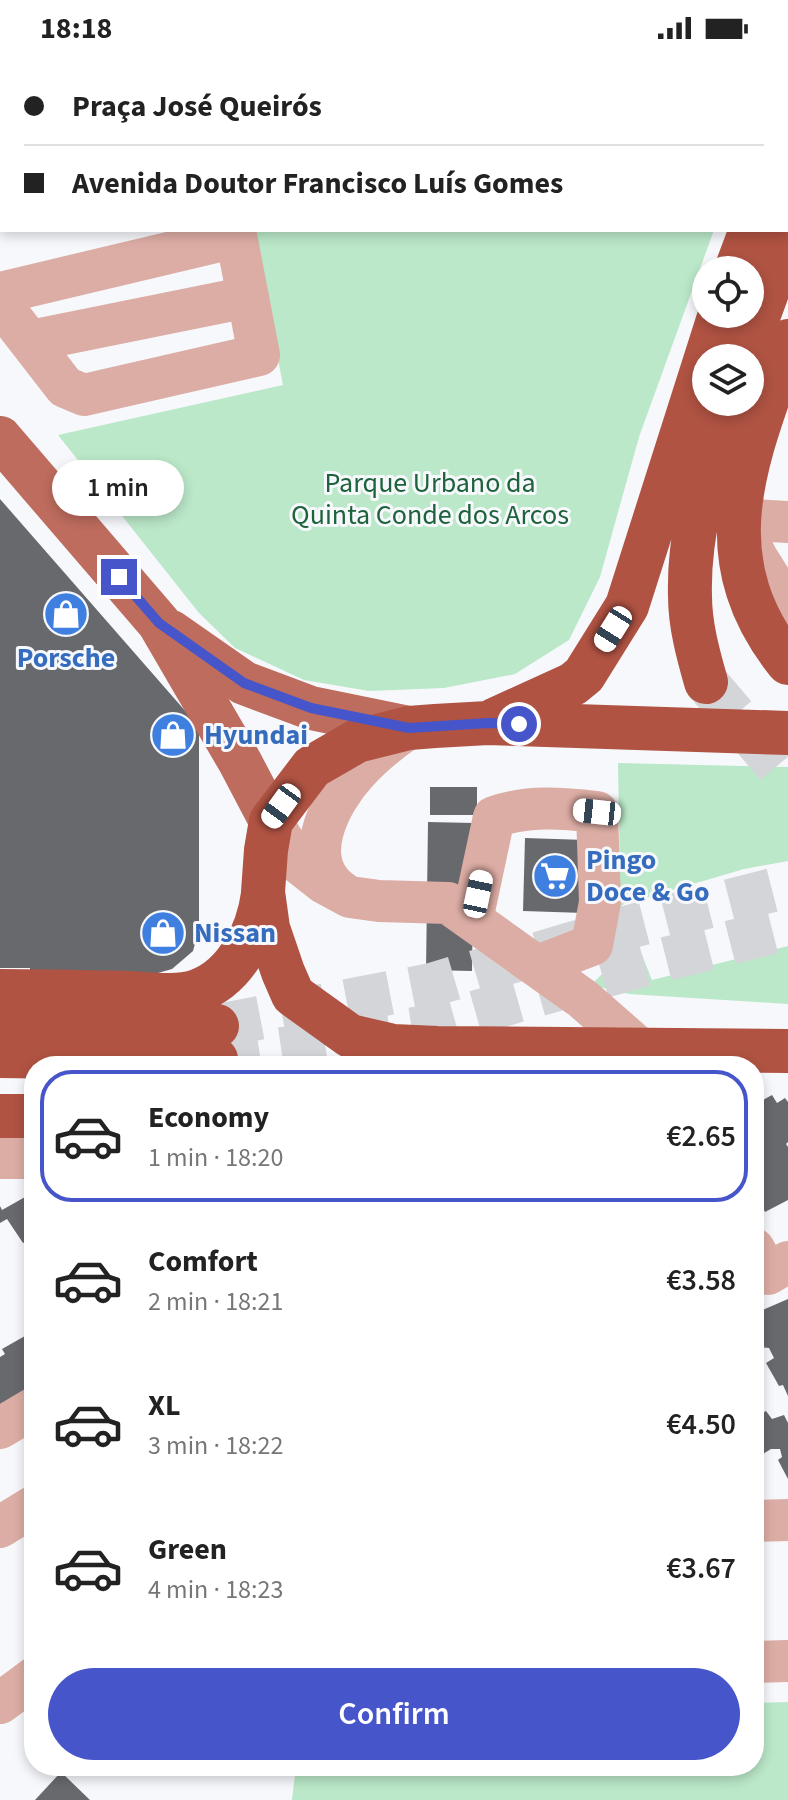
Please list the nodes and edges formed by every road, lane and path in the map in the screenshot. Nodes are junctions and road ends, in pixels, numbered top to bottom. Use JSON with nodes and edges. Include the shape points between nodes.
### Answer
{"nodes":[{"id":1,"x":750,"y":232,"type":"edge"},
{"id":2,"x":236,"y":234,"type":"edge"},
{"id":3,"x":788,"y":235,"type":"edge"},
{"id":4,"x":741,"y":256,"type":"edge"},
{"id":5,"x":0,"y":293,"type":"edge"},
{"id":6,"x":248,"y":297,"type":"junction"},
{"id":7,"x":0,"y":303,"type":"edge"},
{"id":8,"x":716,"y":328,"type":"edge"},
{"id":9,"x":30,"y":341,"type":"junction"},
{"id":10,"x":788,"y":341,"type":"edge"},
{"id":11,"x":748,"y":344,"type":"edge"},
{"id":12,"x":764,"y":378,"type":"edge"},
{"id":13,"x":741,"y":416,"type":"edge"},
{"id":14,"x":745,"y":416,"type":"edge"},
{"id":15,"x":0,"y":438,"type":"edge"},
{"id":16,"x":738,"y":519,"type":"junction"},
{"id":17,"x":788,"y":522,"type":"edge"},
{"id":18,"x":788,"y":607,"type":"edge"},
{"id":19,"x":159,"y":623,"type":"junction"},
{"id":20,"x":788,"y":663,"type":"edge"},
{"id":21,"x":706,"y":682,"type":"tunnel mouth"},
{"id":22,"x":488,"y":723,"type":"junction"},
{"id":23,"x":409,"y":728,"type":"junction"},
{"id":24,"x":788,"y":733,"type":"edge"},
{"id":25,"x":271,"y":821,"type":"junction"},
{"id":26,"x":263,"y":892,"type":"junction"},
{"id":27,"x":350,"y":897,"type":"junction"},
{"id":28,"x":472,"y":920,"type":"junction"},
{"id":29,"x":537,"y":966,"type":"junction"},
{"id":30,"x":0,"y":991,"type":"edge"},
{"id":31,"x":0,"y":1022,"type":"edge"},
{"id":32,"x":393,"y":1046,"type":"junction"},
{"id":33,"x":640,"y":1049,"type":"junction"},
{"id":34,"x":788,"y":1051,"type":"edge"},
{"id":35,"x":0,"y":1056,"type":"edge"},
{"id":36,"x":374,"y":1056,"type":"edge"},
{"id":37,"x":0,"y":1092,"type":"edge"},
{"id":38,"x":24,"y":1092,"type":"edge"},
{"id":39,"x":0,"y":1116,"type":"edge"},
{"id":40,"x":24,"y":1116,"type":"edge"},
{"id":41,"x":0,"y":1158,"type":"edge"},
{"id":42,"x":24,"y":1158,"type":"edge"},
{"id":43,"x":788,"y":1262,"type":"edge"},
{"id":44,"x":764,"y":1267,"type":"edge"},
{"id":45,"x":24,"y":1414,"type":"edge"},
{"id":46,"x":0,"y":1428,"type":"edge"},
{"id":47,"x":24,"y":1512,"type":"edge"},
{"id":48,"x":0,"y":1527,"type":"edge"},
{"id":49,"x":788,"y":1661,"type":"edge"},
{"id":50,"x":764,"y":1662,"type":"edge"},
{"id":51,"x":24,"y":1685,"type":"edge"},
{"id":52,"x":0,"y":1703,"type":"edge"}],
"edges":[{"from":1,"to":4,"type":"highway"},
{"from":2,"to":5,"type":"street"},
{"from":2,"to":6,"type":"street"},
{"from":3,"to":11,"type":"highway"},
{"from":6,"to":9,"type":"street"},
{"from":6,"to":9,"type":"street","via":[[259,355],[92,394],[65,387]]},
{"from":7,"to":9,"type":"street"},
{"from":8,"to":22,"type":"highway","via":[[627,606],[584,675]]},
{"from":10,"to":12,"type":"highway"},
{"from":13,"to":21,"type":"highway","via":[[703,487],[690,552],[690,599]]},
{"from":14,"to":16,"type":"highway"},
{"from":15,"to":19,"type":"main road"},
{"from":16,"to":17,"type":"street"},
{"from":16,"to":18,"type":"street"},
{"from":16,"to":20,"type":"highway","via":[[749,599],[769,641]]},
{"from":19,"to":23,"type":"main road","via":[[244,683],[311,708]]},
{"from":19,"to":25,"type":"main road"},
{"from":22,"to":23,"type":"highway"},
{"from":22,"to":24,"type":"highway"},
{"from":23,"to":25,"type":"highway","via":[[357,741],[312,767]]},
{"from":23,"to":27,"type":"street","via":[[355,773],[326,823],[320,841],[322,872]]},
{"from":25,"to":26,"type":"highway"},
{"from":25,"to":27,"type":"street","via":[[296,861]]},
{"from":26,"to":30,"type":"highway","via":[[256,926],[238,959],[197,991]]},
{"from":26,"to":32,"type":"highway","via":[[273,947],[293,995],[350,1036]]},
{"from":27,"to":28,"type":"street","via":[[448,903]]},
{"from":28,"to":29,"type":"street"},
{"from":28,"to":29,"type":"street","via":[[494,817],[555,808],[597,812],[600,902],[592,945]]},
{"from":29,"to":33,"type":"street"},
{"from":31,"to":35,"type":"highway","via":[[216,1043]]},
{"from":32,"to":33,"type":"highway"},
{"from":32,"to":36,"type":"highway"},
{"from":33,"to":34,"type":"highway"},
{"from":37,"to":38,"type":"highway"},
{"from":39,"to":40,"type":"highway"},
{"from":41,"to":42,"type":"street"},
{"from":43,"to":44,"type":"street","via":[[768,1274]]},
{"from":45,"to":46,"type":"street"},
{"from":47,"to":48,"type":"street"},
{"from":49,"to":50,"type":"street"},
{"from":51,"to":52,"type":"street"}]}
